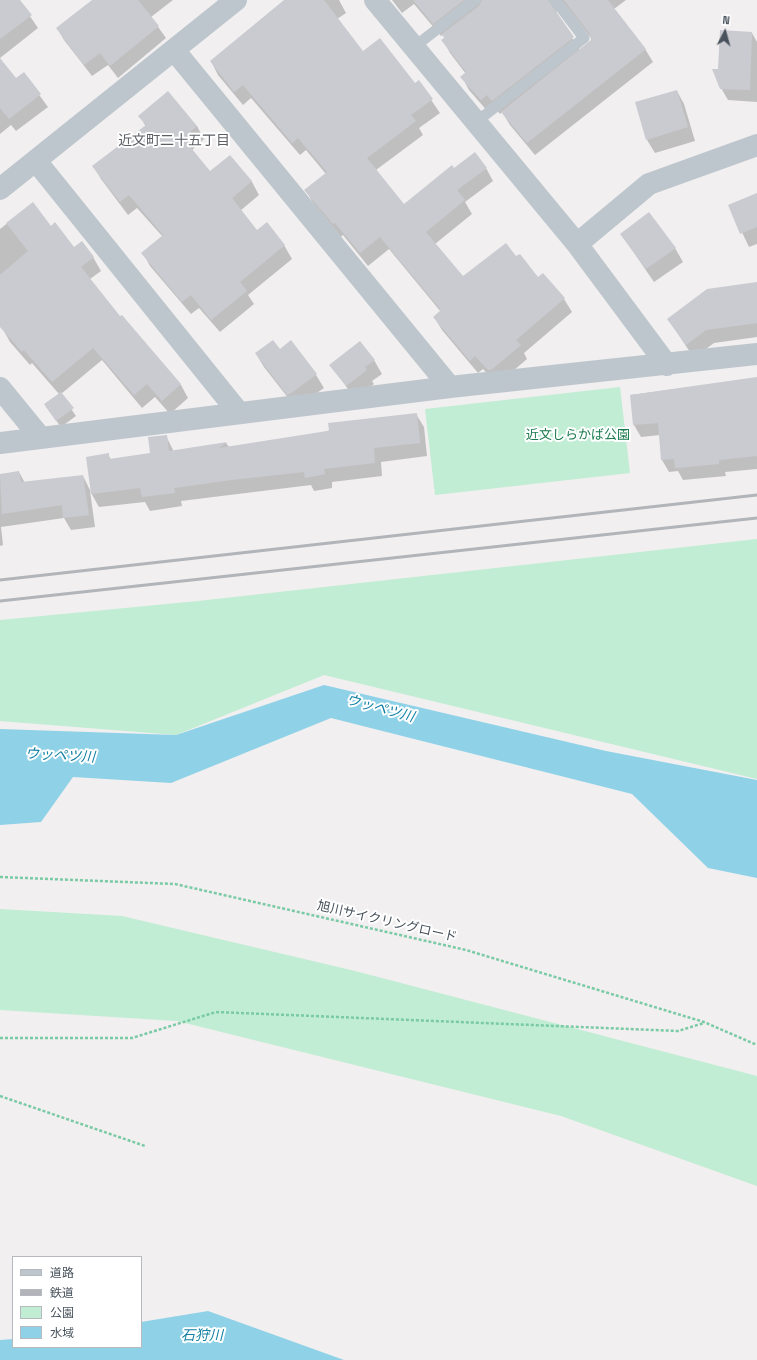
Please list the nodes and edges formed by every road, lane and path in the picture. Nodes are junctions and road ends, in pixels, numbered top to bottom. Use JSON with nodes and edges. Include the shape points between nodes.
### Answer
{"nodes":[{"id":1,"x":236,"y":0,"type":"edge"},
{"id":2,"x":375,"y":0,"type":"edge"},
{"id":3,"x":475,"y":0,"type":"edge"},
{"id":4,"x":555,"y":0,"type":"edge"},
{"id":5,"x":414,"y":47,"type":"junction"},
{"id":6,"x":174,"y":50,"type":"junction"},
{"id":7,"x":476,"y":122,"type":"junction"},
{"id":8,"x":757,"y":145,"type":"edge"},
{"id":9,"x":36,"y":161,"type":"junction"},
{"id":10,"x":0,"y":189,"type":"edge"},
{"id":11,"x":578,"y":244,"type":"junction"},
{"id":12,"x":757,"y":354,"type":"edge"},
{"id":13,"x":667,"y":365,"type":"junction"},
{"id":14,"x":450,"y":387,"type":"junction"},
{"id":15,"x":0,"y":388,"type":"edge"},
{"id":16,"x":239,"y":413,"type":"junction"},
{"id":17,"x":40,"y":437,"type":"junction"},
{"id":18,"x":0,"y":443,"type":"edge"},
{"id":19,"x":0,"y":877,"type":"edge"},
{"id":20,"x":704,"y":1022,"type":"junction"},
{"id":21,"x":0,"y":1038,"type":"edge"},
{"id":22,"x":757,"y":1045,"type":"edge"},
{"id":23,"x":0,"y":1096,"type":"edge"},
{"id":24,"x":145,"y":1146,"type":"dead end"}],
"edges":[{"from":1,"to":6,"type":"street"},
{"from":2,"to":5,"type":"street"},
{"from":3,"to":5,"type":"lane"},
{"from":4,"to":7,"type":"lane","via":[[584,38]]},
{"from":5,"to":7,"type":"street"},
{"from":6,"to":9,"type":"street"},
{"from":6,"to":14,"type":"street"},
{"from":7,"to":11,"type":"street"},
{"from":8,"to":11,"type":"street","via":[[649,184]]},
{"from":9,"to":10,"type":"street"},
{"from":9,"to":16,"type":"street"},
{"from":11,"to":13,"type":"street"},
{"from":12,"to":13,"type":"street"},
{"from":13,"to":14,"type":"street"},
{"from":14,"to":16,"type":"street"},
{"from":15,"to":17,"type":"street"},
{"from":16,"to":17,"type":"street"},
{"from":17,"to":18,"type":"street"},
{"from":19,"to":20,"type":"path","name":"旭川サイクリングロード","via":[[175,884],[466,950]]},
{"from":20,"to":21,"type":"path","via":[[678,1031],[216,1012],[132,1038]]},
{"from":20,"to":22,"type":"path","name":"旭川サイクリングロード"},
{"from":23,"to":24,"type":"path"}]}
